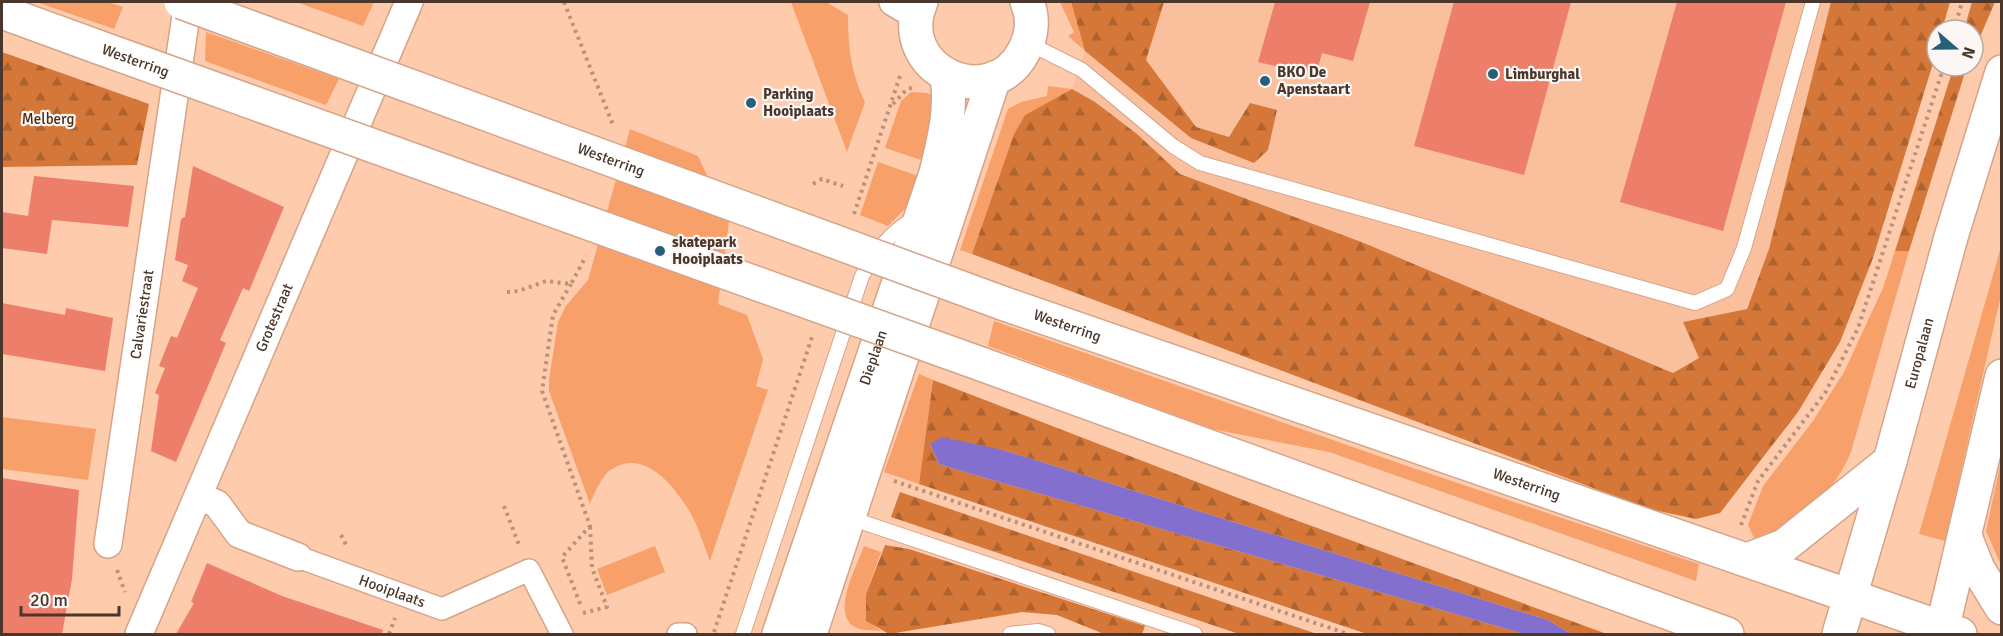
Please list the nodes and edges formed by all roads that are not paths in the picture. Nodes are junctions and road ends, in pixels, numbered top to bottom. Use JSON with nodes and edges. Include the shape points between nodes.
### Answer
{"nodes":[{"id":1,"x":181,"y":2,"type":"edge"},
{"id":2,"x":189,"y":2,"type":"edge"},
{"id":3,"x":409,"y":2,"type":"edge"},
{"id":4,"x":1027,"y":2,"type":"edge"},
{"id":5,"x":1813,"y":2,"type":"edge"},
{"id":6,"x":910,"y":6,"type":"edge"},
{"id":7,"x":2,"y":12,"type":"edge"},
{"id":8,"x":1028,"y":43,"type":"junction"},
{"id":9,"x":2001,"y":72,"type":"edge"},
{"id":10,"x":947,"y":76,"type":"junction"},
{"id":11,"x":994,"y":78,"type":"junction"},
{"id":12,"x":922,"y":214,"type":"junction"},
{"id":13,"x":2001,"y":376,"type":"edge"},
{"id":14,"x":1890,"y":461,"type":"junction"},
{"id":15,"x":199,"y":496,"type":"junction"},
{"id":16,"x":850,"y":518,"type":"junction"},
{"id":17,"x":1965,"y":536,"type":"junction"},
{"id":18,"x":108,"y":544,"type":"road end"},
{"id":19,"x":297,"y":557,"type":"joint"},
{"id":20,"x":1748,"y":560,"type":"junction"},
{"id":21,"x":1850,"y":595,"type":"junction"},
{"id":22,"x":2001,"y":608,"type":"edge"},
{"id":23,"x":1688,"y":625,"type":"edge"},
{"id":24,"x":1948,"y":632,"type":"edge"},
{"id":25,"x":139,"y":634,"type":"edge"},
{"id":26,"x":562,"y":634,"type":"edge"},
{"id":27,"x":678,"y":634,"type":"edge"},
{"id":28,"x":686,"y":634,"type":"edge"},
{"id":29,"x":743,"y":634,"type":"edge"},
{"id":30,"x":780,"y":634,"type":"edge"},
{"id":31,"x":810,"y":634,"type":"edge"},
{"id":32,"x":1010,"y":634,"type":"edge"},
{"id":33,"x":1048,"y":634,"type":"edge"},
{"id":34,"x":1195,"y":634,"type":"edge"},
{"id":35,"x":1727,"y":634,"type":"edge"},
{"id":36,"x":1839,"y":634,"type":"edge"}],
"edges":[{"from":1,"to":20,"type":"main road","name":"Westerring","bridge":true,"via":[[1005,303]]},
{"from":2,"to":18,"type":"street","name":"Calvariestraat"},
{"from":3,"to":15,"type":"street","name":"Grotestraat"},
{"from":4,"to":8,"type":"main road","via":[[1031,26]]},
{"from":5,"to":8,"type":"lane","via":[[1744,248],[1727,289],[1695,303],[1200,163],[1173,146],[1082,70]]},
{"from":6,"to":10,"type":"main road","via":[[921,51]]},
{"from":7,"to":23,"type":"main road","name":"Westerring","bridge":true,"via":[[981,364]]},
{"from":8,"to":11,"type":"main road","via":[[1021,58]]},
{"from":9,"to":14,"type":"main road","name":"Europalaan"},
{"from":10,"to":11,"type":"main road","via":[[979,82]]},
{"from":10,"to":12,"type":"main road","name":"Dieplaan","via":[[948,128]]},
{"from":11,"to":16,"type":"main road","name":"Dieplaan"},
{"from":12,"to":29,"type":"lane","via":[[890,236],[862,276]]},
{"from":12,"to":30,"type":"main road","name":"Dieplaan"},
{"from":13,"to":17,"type":"main road"},
{"from":14,"to":20,"type":"main road","via":[[1784,546]]},
{"from":14,"to":21,"type":"main road","name":"Europalaan"},
{"from":15,"to":19,"type":"street","name":"Hooiplaats","via":[[217,504],[238,534]]},
{"from":15,"to":25,"type":"street","name":"Grotestraat"},
{"from":16,"to":31,"type":"main road","name":"Dieplaan"},
{"from":16,"to":34,"type":"lane"},
{"from":17,"to":22,"type":"main road","via":[[1978,569]]},
{"from":17,"to":24,"type":"main road"},
{"from":19,"to":26,"type":"street","name":"Hooiplaats","via":[[442,609],[529,570]]},
{"from":20,"to":21,"type":"main road","name":"Westerring"},
{"from":21,"to":24,"type":"main road","name":"Westerring"},
{"from":21,"to":36,"type":"main road","name":"Europalaan"},
{"from":23,"to":35,"type":"main road","name":"Westerring"},
{"from":27,"to":28,"type":"street"},
{"from":32,"to":33,"type":"lane"}]}
